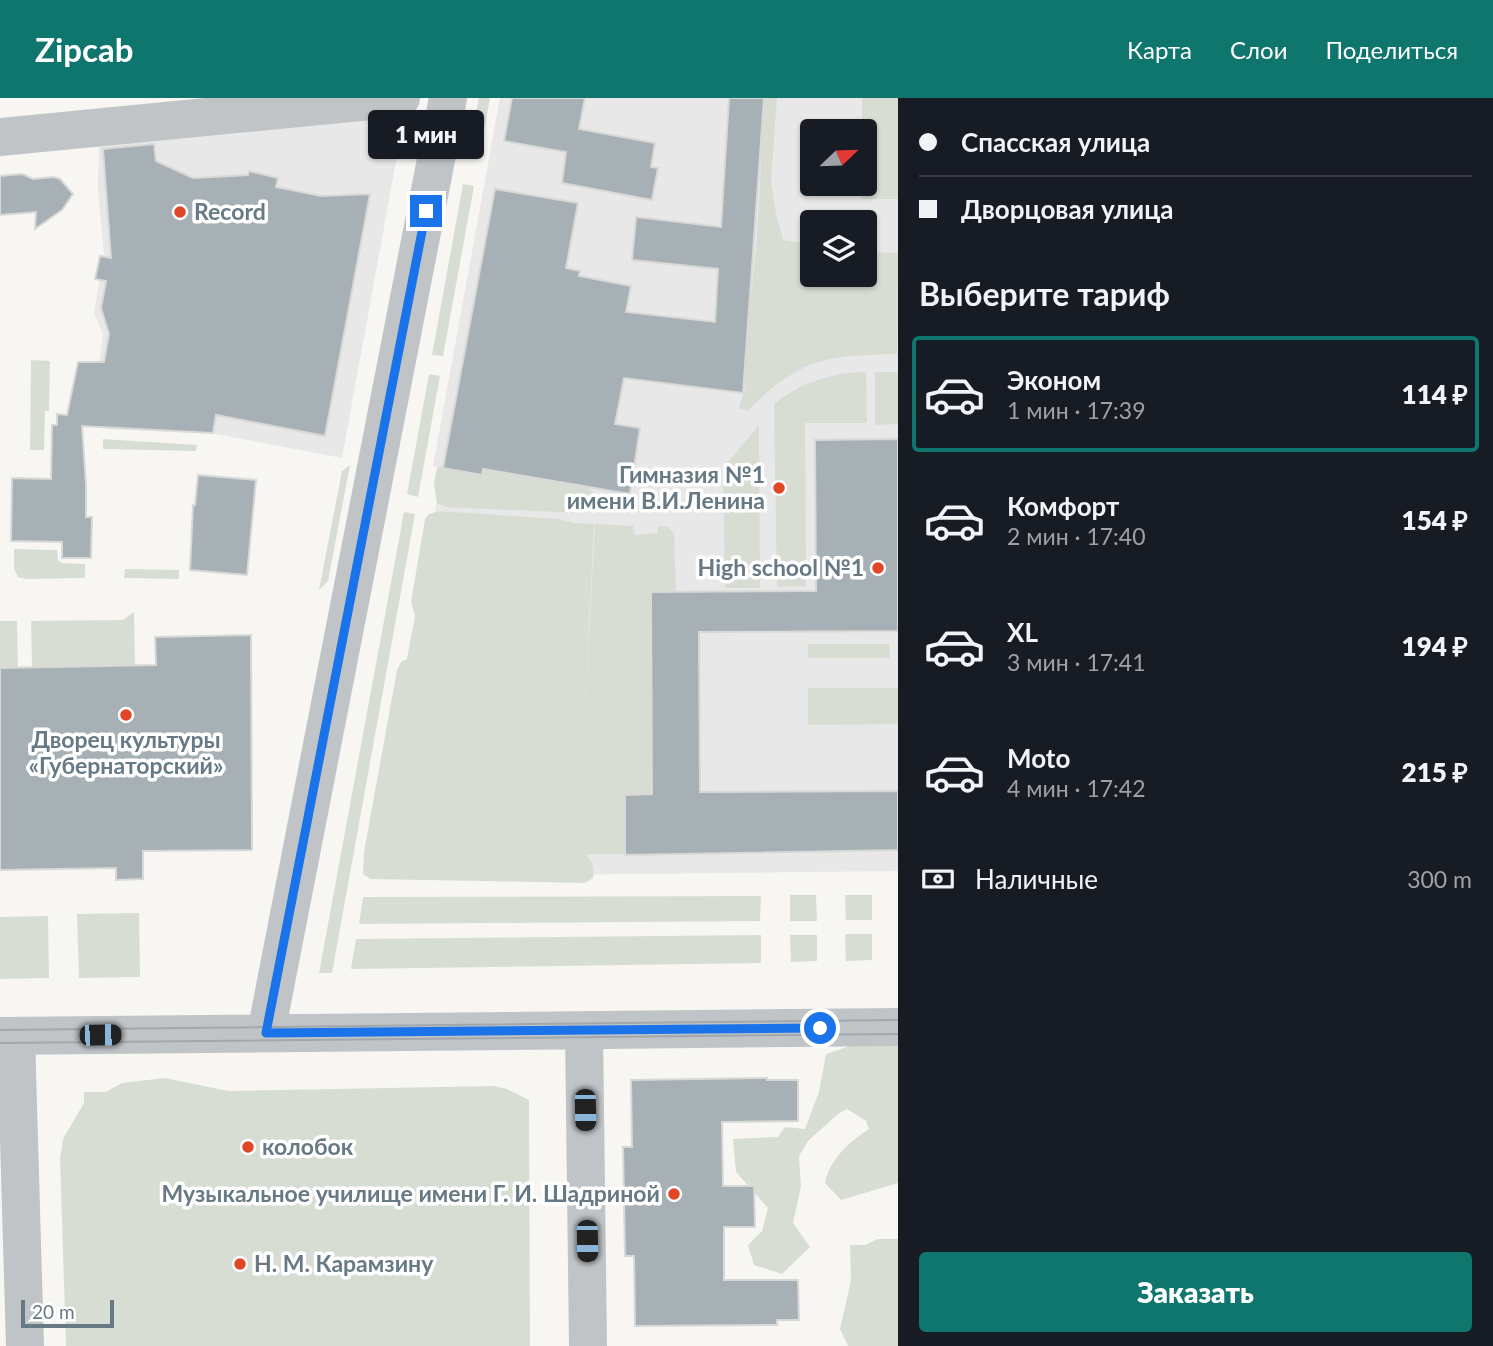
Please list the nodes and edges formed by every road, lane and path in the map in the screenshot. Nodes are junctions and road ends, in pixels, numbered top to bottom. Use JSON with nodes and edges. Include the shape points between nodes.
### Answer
{"nodes":[{"id":1,"x":401,"y":98,"type":"edge"},
{"id":2,"x":439,"y":98,"type":"edge"},
{"id":3,"x":448,"y":98,"type":"edge"},
{"id":4,"x":0,"y":137,"type":"edge"},
{"id":5,"x":898,"y":1027,"type":"edge"},
{"id":6,"x":584,"y":1030,"type":"junction"},
{"id":7,"x":266,"y":1033,"type":"junction"},
{"id":8,"x":8,"y":1036,"type":"edge"},
{"id":9,"x":25,"y":1346,"type":"edge"},
{"id":10,"x":589,"y":1346,"type":"edge"}],
"edges":[{"from":1,"to":4,"type":"street"},
{"from":2,"to":3,"type":"street"},
{"from":3,"to":7,"type":"street"},
{"from":5,"to":6,"type":"street"},
{"from":6,"to":7,"type":"street"},
{"from":6,"to":10,"type":"street"},
{"from":7,"to":8,"type":"street"},
{"from":8,"to":9,"type":"street"}]}
